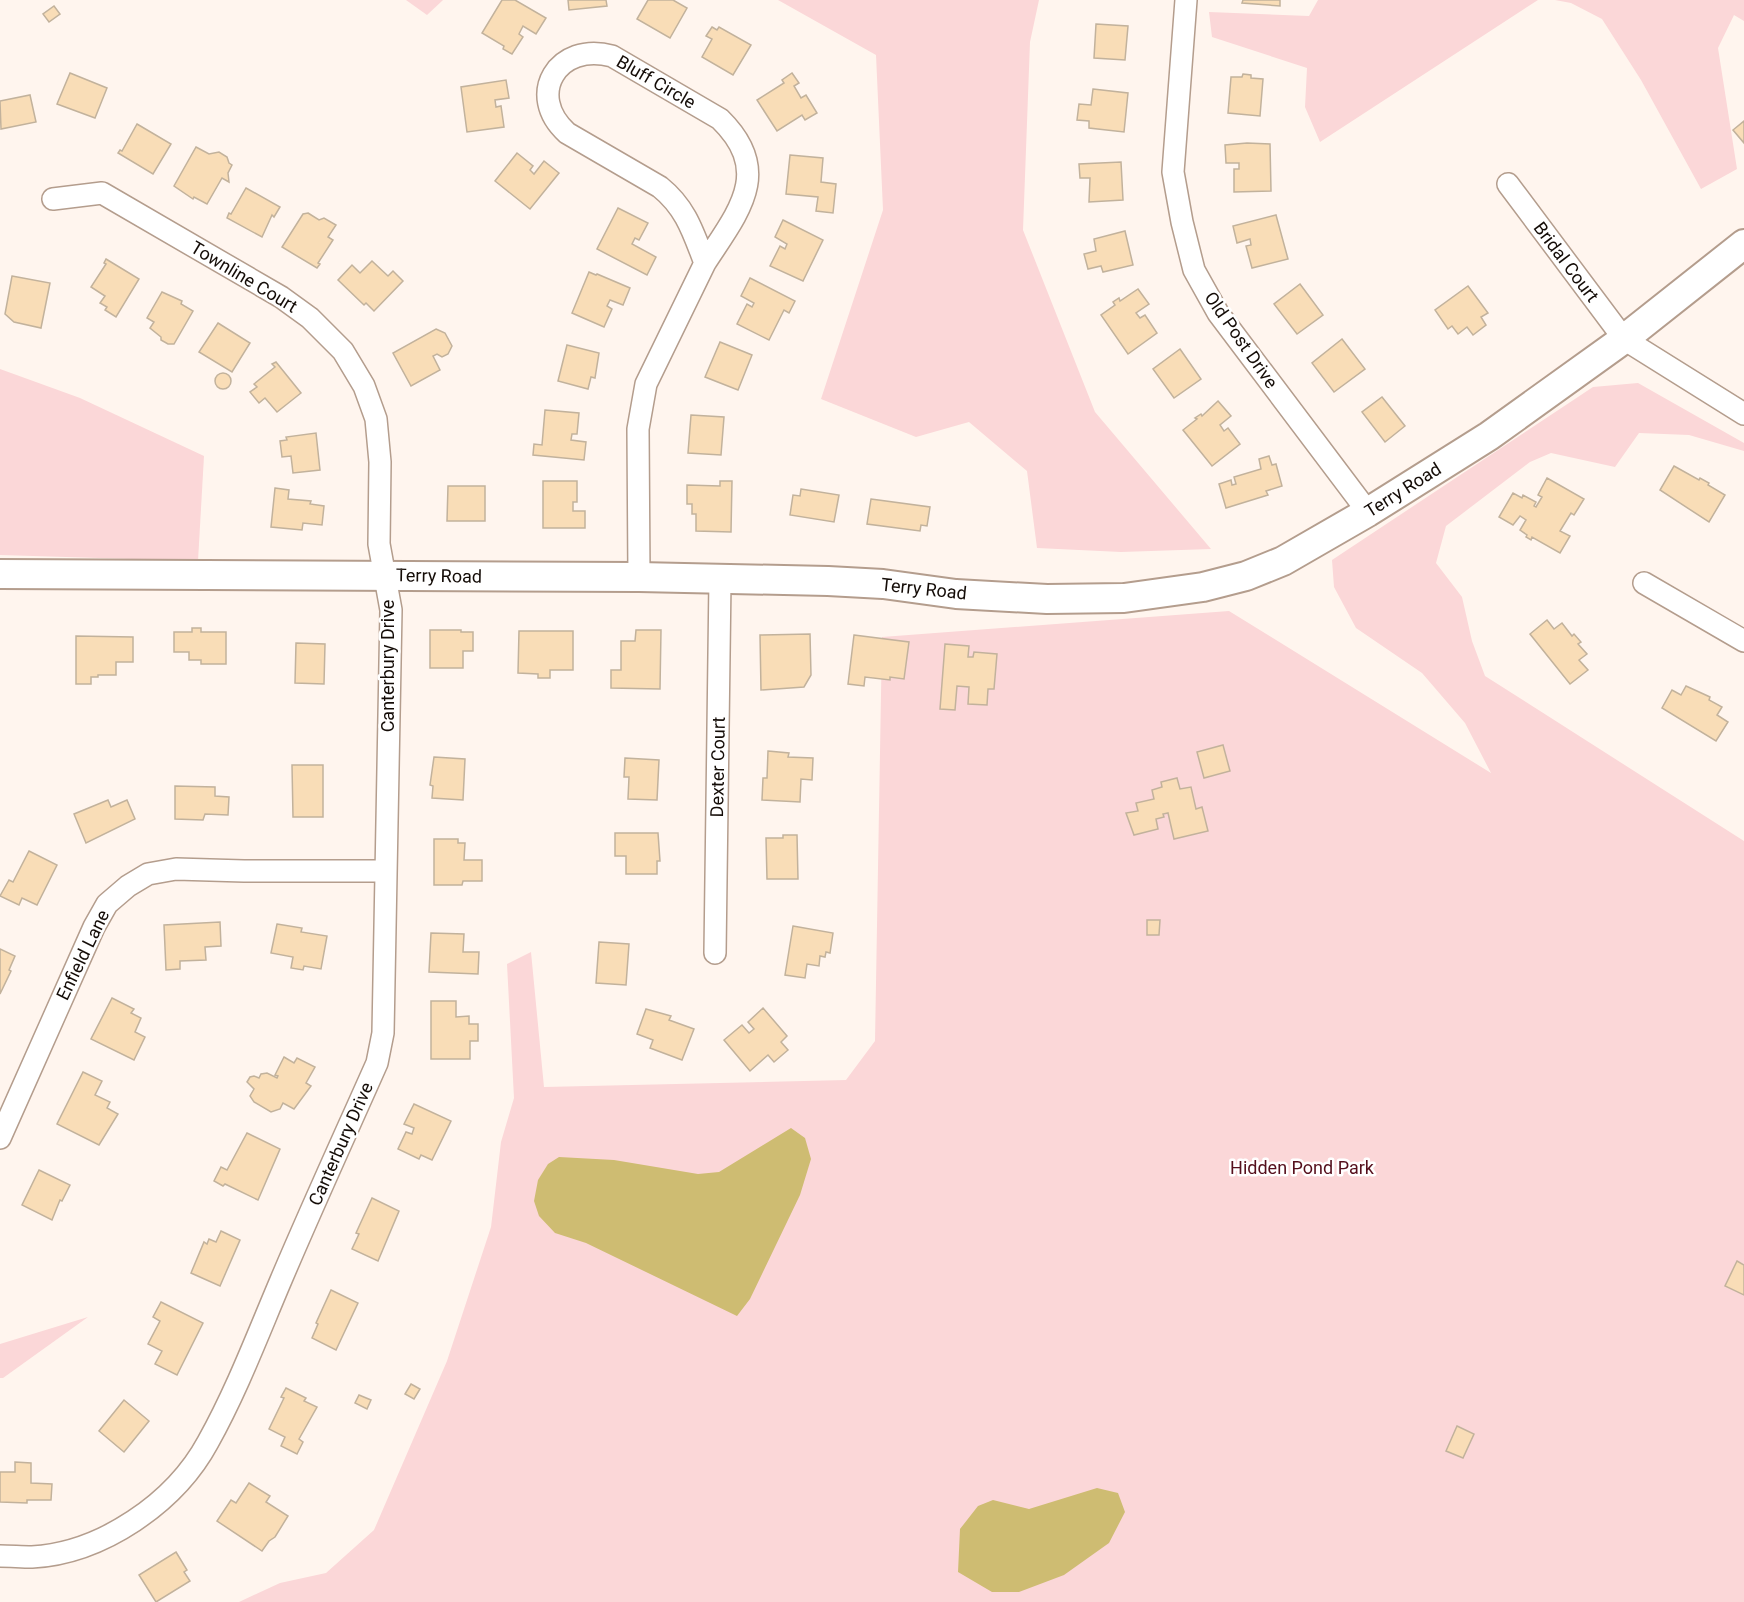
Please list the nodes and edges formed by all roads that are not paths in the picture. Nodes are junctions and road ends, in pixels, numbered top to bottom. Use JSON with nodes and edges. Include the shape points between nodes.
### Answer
{"nodes":[{"id":1,"x":1186,"y":0,"type":"edge"},
{"id":2,"x":1508,"y":184,"type":"dead end"},
{"id":3,"x":53,"y":199,"type":"dead end"},
{"id":4,"x":1744,"y":244,"type":"edge"},
{"id":5,"x":705,"y":263,"type":"junction"},
{"id":6,"x":1624,"y":339,"type":"junction"},
{"id":7,"x":1744,"y":414,"type":"edge"},
{"id":8,"x":1368,"y":512,"type":"junction"},
{"id":9,"x":0,"y":574,"type":"edge"},
{"id":10,"x":384,"y":576,"type":"junction"},
{"id":11,"x":639,"y":577,"type":"junction"},
{"id":12,"x":720,"y":580,"type":"junction"},
{"id":13,"x":1644,"y":583,"type":"dead end"},
{"id":14,"x":1744,"y":642,"type":"edge"},
{"id":15,"x":385,"y":871,"type":"junction"},
{"id":16,"x":715,"y":953,"type":"dead end"},
{"id":17,"x":0,"y":1138,"type":"edge"},
{"id":18,"x":0,"y":1556,"type":"edge"}],
"edges":[{"from":1,"to":8,"type":"street","name":"Old Post Drive","via":[[1173,172],[1194,270],[1218,313]]},
{"from":2,"to":6,"type":"street","name":"Bridal Court"},
{"from":3,"to":10,"type":"street","name":"Townline Court","via":[[102,193],[281,297],[310,318],[343,351],[364,386],[376,419],[379,544]]},
{"from":4,"to":6,"type":"street","name":"Terry Road"},
{"from":5,"to":5,"type":"street","name":"Bluff Circle","via":[[735,216],[748,185],[748,165],[734,133],[720,119],[612,56],[587,52],[572,57],[551,80],[548,95],[556,123],[673,197],[685,213]]},
{"from":5,"to":11,"type":"street","name":"Bluff Circle","via":[[646,384],[638,429]]},
{"from":6,"to":7,"type":"street"},
{"from":6,"to":8,"type":"street","name":"Terry Road","via":[[1489,435]]},
{"from":8,"to":12,"type":"street","name":"Terry Road","via":[[1283,561],[1246,576],[1203,587],[1124,598],[1047,599],[956,594],[883,584]]},
{"from":9,"to":10,"type":"street","name":"Terry Road"},
{"from":10,"to":11,"type":"street","name":"Terry Road"},
{"from":10,"to":15,"type":"street","name":"Canterbury Drive","via":[[391,610]]},
{"from":11,"to":12,"type":"street","name":"Terry Road"},
{"from":12,"to":16,"type":"street","name":"Dexter Court"},
{"from":13,"to":14,"type":"street"},
{"from":15,"to":17,"type":"street","name":"Enfield Lane","via":[[176,869],[148,874],[128,886],[107,904],[94,927]]},
{"from":15,"to":18,"type":"street","name":"Canterbury Drive","via":[[383,1033],[377,1063],[207,1443],[157,1504],[108,1536],[34,1557]]}]}
